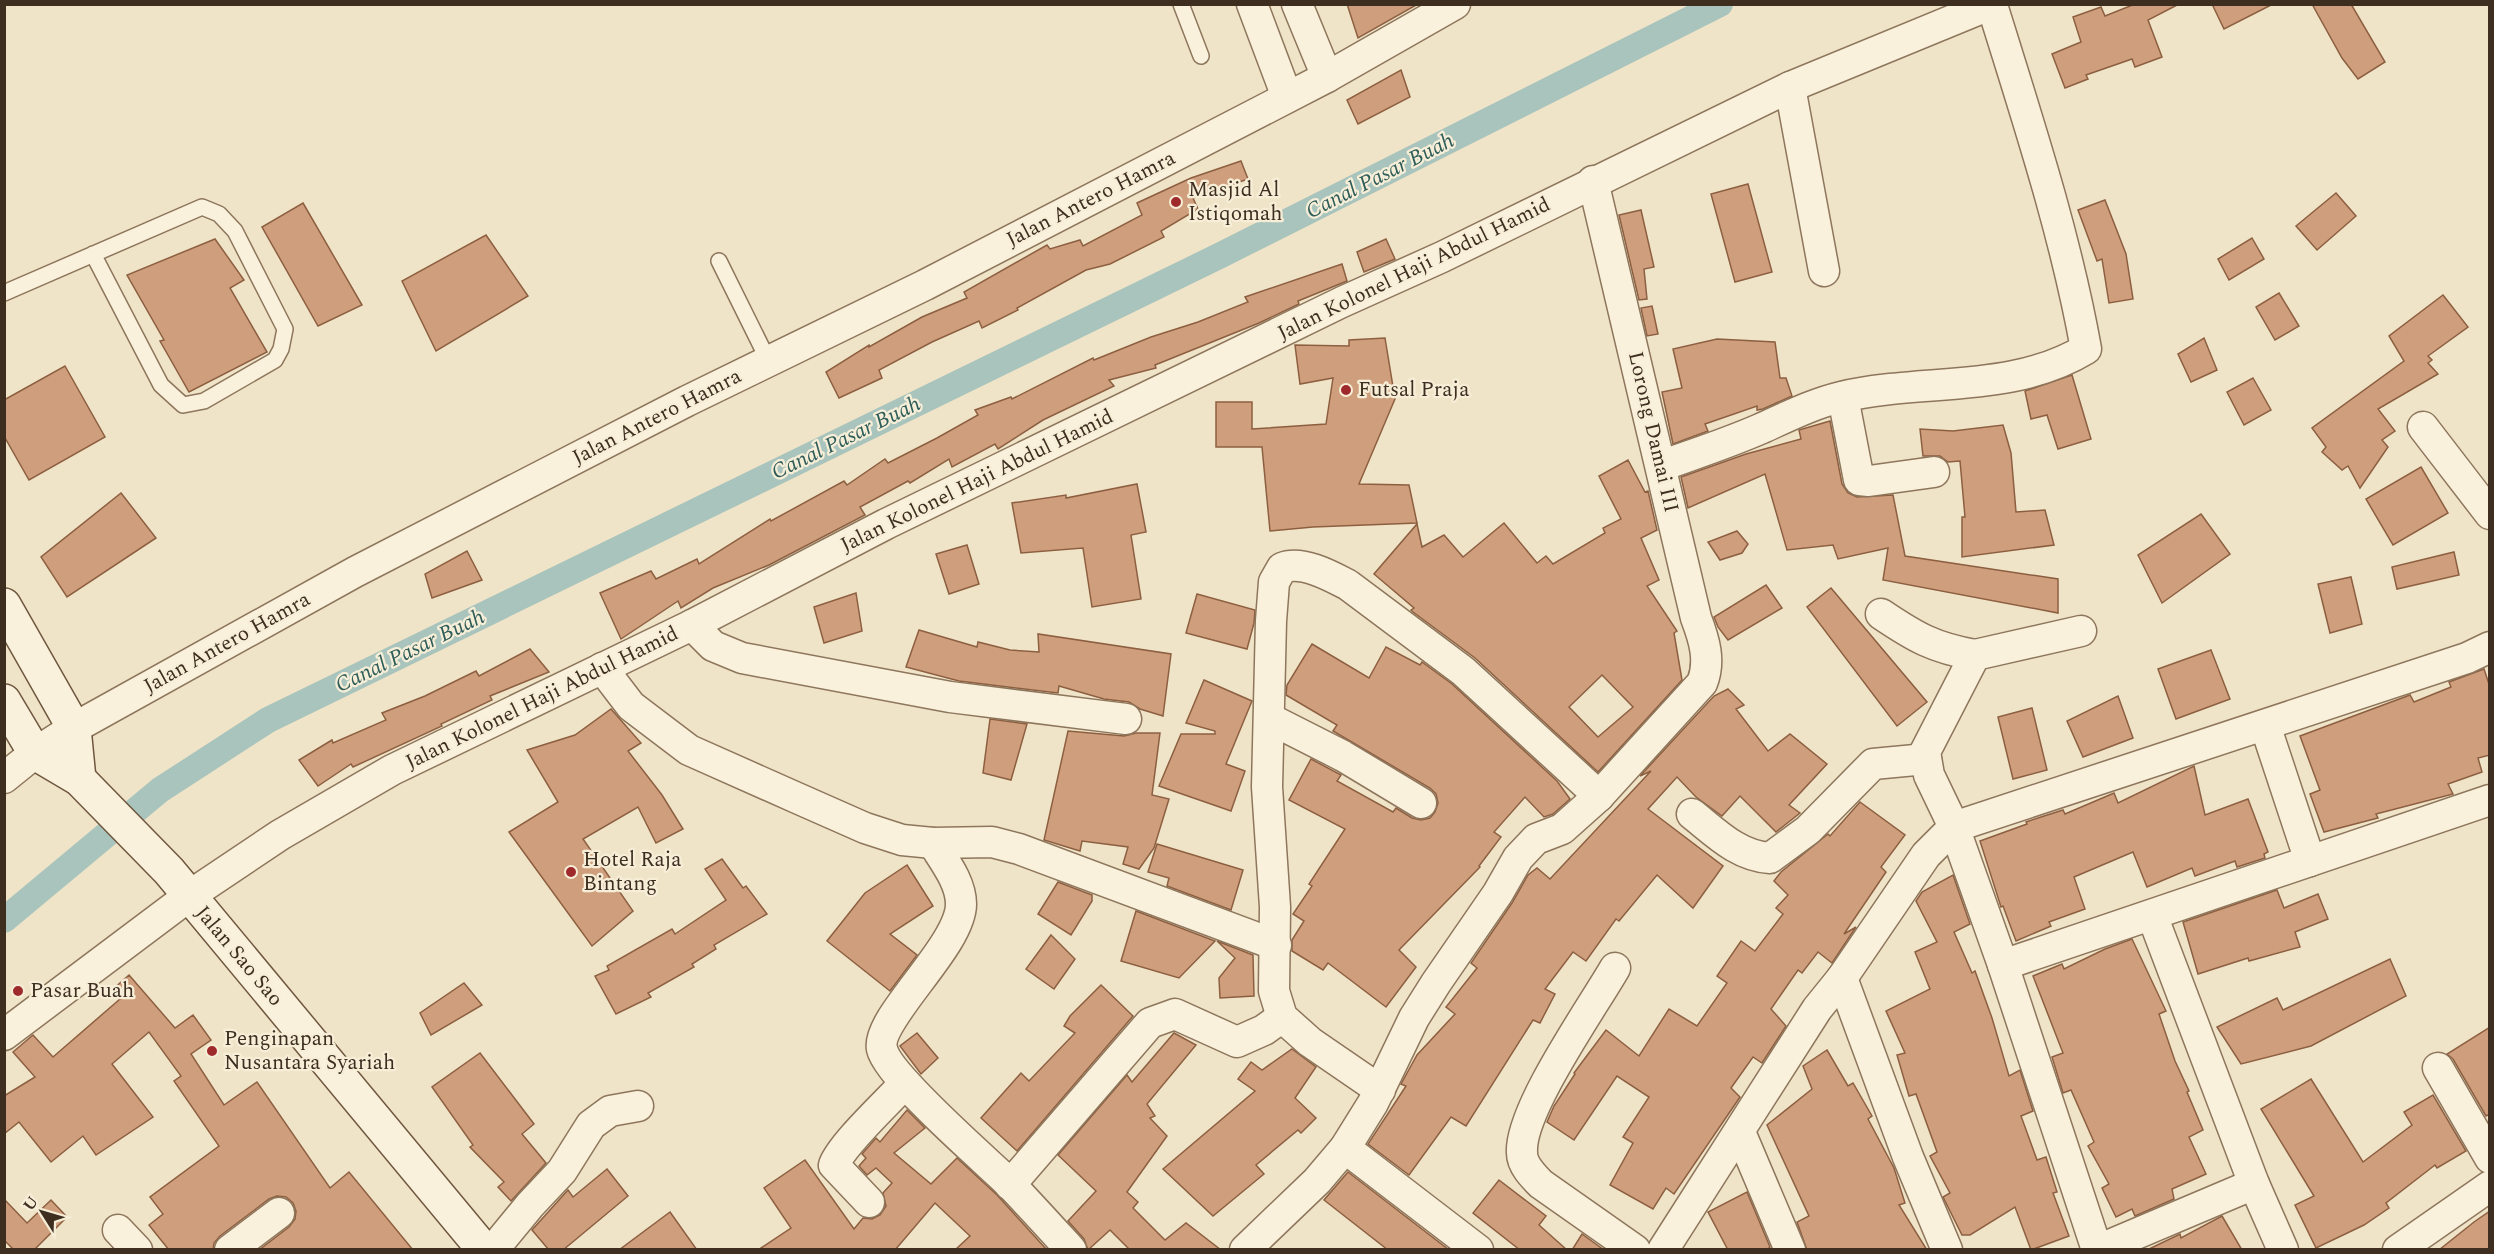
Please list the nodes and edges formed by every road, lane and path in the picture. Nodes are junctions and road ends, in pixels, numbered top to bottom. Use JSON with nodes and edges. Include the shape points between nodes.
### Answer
{"nodes":[{"id":1,"x":1181,"y":4,"type":"edge"},
{"id":2,"x":1252,"y":4,"type":"edge"},
{"id":3,"x":1297,"y":4,"type":"edge"},
{"id":4,"x":1455,"y":4,"type":"edge"},
{"id":5,"x":1992,"y":5,"type":"edge"},
{"id":6,"x":1201,"y":56,"type":"dead end"},
{"id":7,"x":1327,"y":77,"type":"junction"},
{"id":8,"x":1790,"y":87,"type":"junction"},
{"id":9,"x":1287,"y":98,"type":"junction"},
{"id":10,"x":1593,"y":182,"type":"junction"},
{"id":11,"x":93,"y":254,"type":"junction"},
{"id":12,"x":719,"y":261,"type":"dead end"},
{"id":13,"x":1824,"y":271,"type":"dead end"},
{"id":14,"x":4,"y":293,"type":"edge"},
{"id":15,"x":768,"y":360,"type":"junction"},
{"id":16,"x":1843,"y":397,"type":"junction"},
{"id":17,"x":2423,"y":427,"type":"dead end"},
{"id":18,"x":1661,"y":466,"type":"junction"},
{"id":19,"x":1934,"y":472,"type":"dead end"},
{"id":20,"x":2490,"y":514,"type":"edge"},
{"id":21,"x":4,"y":605,"type":"edge"},
{"id":22,"x":1881,"y":615,"type":"dead end"},
{"id":23,"x":692,"y":626,"type":"junction"},
{"id":24,"x":2081,"y":631,"type":"dead end"},
{"id":25,"x":2490,"y":647,"type":"edge"},
{"id":26,"x":1975,"y":655,"type":"junction"},
{"id":27,"x":602,"y":668,"type":"junction"},
{"id":28,"x":4,"y":701,"type":"edge"},
{"id":29,"x":1126,"y":719,"type":"dead end"},
{"id":30,"x":1270,"y":719,"type":"junction"},
{"id":31,"x":2265,"y":725,"type":"junction"},
{"id":32,"x":74,"y":728,"type":"junction"},
{"id":33,"x":35,"y":753,"type":"junction"},
{"id":34,"x":1926,"y":759,"type":"junction"},
{"id":35,"x":4,"y":778,"type":"edge"},
{"id":36,"x":79,"y":779,"type":"junction"},
{"id":37,"x":1599,"y":796,"type":"junction"},
{"id":38,"x":2490,"y":800,"type":"edge"},
{"id":39,"x":1421,"y":803,"type":"dead end"},
{"id":40,"x":1692,"y":814,"type":"dead end"},
{"id":41,"x":1954,"y":826,"type":"junction"},
{"id":42,"x":933,"y":843,"type":"junction"},
{"id":43,"x":2310,"y":861,"type":"junction"},
{"id":44,"x":189,"y":896,"type":"junction"},
{"id":45,"x":2152,"y":915,"type":"junction"},
{"id":46,"x":1276,"y":945,"type":"junction"},
{"id":47,"x":2003,"y":965,"type":"junction"},
{"id":48,"x":1615,"y":968,"type":"dead end"},
{"id":49,"x":1842,"y":978,"type":"junction"},
{"id":50,"x":1282,"y":1017,"type":"junction"},
{"id":51,"x":4,"y":1035,"type":"edge"},
{"id":52,"x":2438,"y":1068,"type":"dead end"},
{"id":53,"x":905,"y":1083,"type":"junction"},
{"id":54,"x":1380,"y":1090,"type":"junction"},
{"id":55,"x":638,"y":1106,"type":"dead end"},
{"id":56,"x":1740,"y":1132,"type":"junction"},
{"id":57,"x":1345,"y":1148,"type":"junction"},
{"id":58,"x":2490,"y":1158,"type":"edge"},
{"id":59,"x":2254,"y":1184,"type":"junction"},
{"id":60,"x":1010,"y":1185,"type":"junction"},
{"id":61,"x":2490,"y":1186,"type":"edge"},
{"id":62,"x":869,"y":1202,"type":"dead end"},
{"id":63,"x":279,"y":1213,"type":"dead end"},
{"id":64,"x":230,"y":1250,"type":"edge"},
{"id":65,"x":484,"y":1250,"type":"edge"},
{"id":66,"x":493,"y":1250,"type":"edge"},
{"id":67,"x":1071,"y":1250,"type":"edge"},
{"id":68,"x":1245,"y":1250,"type":"edge"},
{"id":69,"x":1478,"y":1250,"type":"edge"},
{"id":70,"x":1635,"y":1250,"type":"edge"},
{"id":71,"x":1664,"y":1250,"type":"edge"},
{"id":72,"x":1790,"y":1250,"type":"edge"},
{"id":73,"x":1947,"y":1250,"type":"edge"},
{"id":74,"x":2098,"y":1250,"type":"edge"},
{"id":75,"x":2283,"y":1250,"type":"edge"},
{"id":76,"x":2398,"y":1250,"type":"edge"}],
"edges":[{"from":1,"to":6,"type":"lane"},
{"from":2,"to":9,"type":"street"},
{"from":3,"to":7,"type":"street"},
{"from":4,"to":7,"type":"street","name":"Jalan Antero Hamra"},
{"from":5,"to":8,"type":"street","name":"Jalan Kolonel Haji Abdul Hamid"},
{"from":5,"to":16,"type":"street","via":[[2057,219],[2086,349],[2032,372],[1979,383],[1909,387]]},
{"from":7,"to":9,"type":"street","name":"Jalan Antero Hamra"},
{"from":8,"to":10,"type":"street","name":"Jalan Kolonel Haji Abdul Hamid"},
{"from":8,"to":13,"type":"street"},
{"from":9,"to":15,"type":"street","name":"Jalan Antero Hamra","via":[[925,285]]},
{"from":10,"to":18,"type":"street","name":"Lorong Damai III"},
{"from":10,"to":23,"type":"street","name":"Jalan Kolonel Haji Abdul Hamid","via":[[886,524]]},
{"from":11,"to":11,"type":"lane","via":[[202,207],[219,214],[235,231],[285,328],[281,349],[275,360],[204,401],[183,405],[161,385]]},
{"from":11,"to":14,"type":"lane"},
{"from":12,"to":15,"type":"lane"},
{"from":15,"to":32,"type":"street","name":"Jalan Antero Hamra","via":[[355,572]]},
{"from":16,"to":18,"type":"street","via":[[1797,411]]},
{"from":16,"to":19,"type":"street","via":[[1859,480],[1869,482]]},
{"from":17,"to":20,"type":"street"},
{"from":18,"to":37,"type":"street","name":"Lorong Damai III","via":[[1704,639],[1707,671],[1702,683]]},
{"from":21,"to":32,"type":"street"},
{"from":22,"to":26,"type":"street","via":[[1917,639]]},
{"from":23,"to":27,"type":"street","name":"Jalan Kolonel Haji Abdul Hamid"},
{"from":23,"to":29,"type":"street","via":[[713,645],[742,658],[950,697]]},
{"from":24,"to":26,"type":"street"},
{"from":25,"to":31,"type":"street"},
{"from":26,"to":34,"type":"street","via":[[1924,752]]},
{"from":27,"to":42,"type":"street","via":[[631,706],[689,750],[865,828],[902,840]]},
{"from":27,"to":44,"type":"street","name":"Jalan Kolonel Haji Abdul Hamid","via":[[392,770],[280,835]]},
{"from":28,"to":33,"type":"street","name":"Jalan Sao Sao"},
{"from":30,"to":37,"type":"street","via":[[1274,582],[1282,568],[1295,566],[1348,585],[1464,671]]},
{"from":30,"to":39,"type":"street","via":[[1343,756]]},
{"from":30,"to":46,"type":"street","via":[[1267,787]]},
{"from":31,"to":41,"type":"street"},
{"from":31,"to":43,"type":"street"},
{"from":32,"to":33,"type":"street","name":"Jalan Antero Hamra"},
{"from":32,"to":36,"type":"street"},
{"from":33,"to":35,"type":"street","name":"Jalan Antero Hamra"},
{"from":33,"to":36,"type":"street","name":"Jalan Sao Sao"},
{"from":34,"to":40,"type":"street","via":[[1873,764],[1808,830],[1770,858],[1753,857],[1732,846]]},
{"from":34,"to":41,"type":"street","via":[[1929,775]]},
{"from":36,"to":44,"type":"street","name":"Jalan Sao Sao"},
{"from":37,"to":54,"type":"street","via":[[1562,829],[1536,839],[1518,858],[1414,1018]]},
{"from":38,"to":43,"type":"street"},
{"from":41,"to":47,"type":"street"},
{"from":41,"to":49,"type":"street","via":[[1926,855]]},
{"from":42,"to":46,"type":"street","via":[[992,842],[1019,849]]},
{"from":42,"to":53,"type":"street","via":[[956,881],[961,903],[949,938],[881,1038],[885,1057]]},
{"from":43,"to":45,"type":"street"},
{"from":44,"to":51,"type":"street","name":"Jalan Kolonel Haji Abdul Hamid"},
{"from":44,"to":65,"type":"street","name":"Jalan Sao Sao"},
{"from":45,"to":47,"type":"street"},
{"from":45,"to":59,"type":"street"},
{"from":46,"to":50,"type":"street","via":[[1274,991]]},
{"from":47,"to":74,"type":"street"},
{"from":48,"to":70,"type":"street","via":[[1540,1094],[1523,1139],[1522,1155],[1529,1172],[1541,1184]]},
{"from":49,"to":56,"type":"street","via":[[1817,1009]]},
{"from":49,"to":73,"type":"street"},
{"from":50,"to":54,"type":"street","via":[[1310,1042]]},
{"from":50,"to":60,"type":"street","via":[[1237,1042],[1175,1014],[1150,1023]]},
{"from":52,"to":58,"type":"street"},
{"from":53,"to":60,"type":"street"},
{"from":53,"to":62,"type":"street","via":[[835,1161],[838,1171]]},
{"from":54,"to":57,"type":"street"},
{"from":55,"to":66,"type":"street","via":[[610,1111],[591,1125],[562,1171]]},
{"from":56,"to":71,"type":"street"},
{"from":56,"to":72,"type":"street"},
{"from":57,"to":68,"type":"street"},
{"from":57,"to":69,"type":"street"},
{"from":59,"to":74,"type":"street"},
{"from":59,"to":75,"type":"street"},
{"from":60,"to":67,"type":"street"},
{"from":61,"to":76,"type":"street"},
{"from":63,"to":64,"type":"street"}]}
